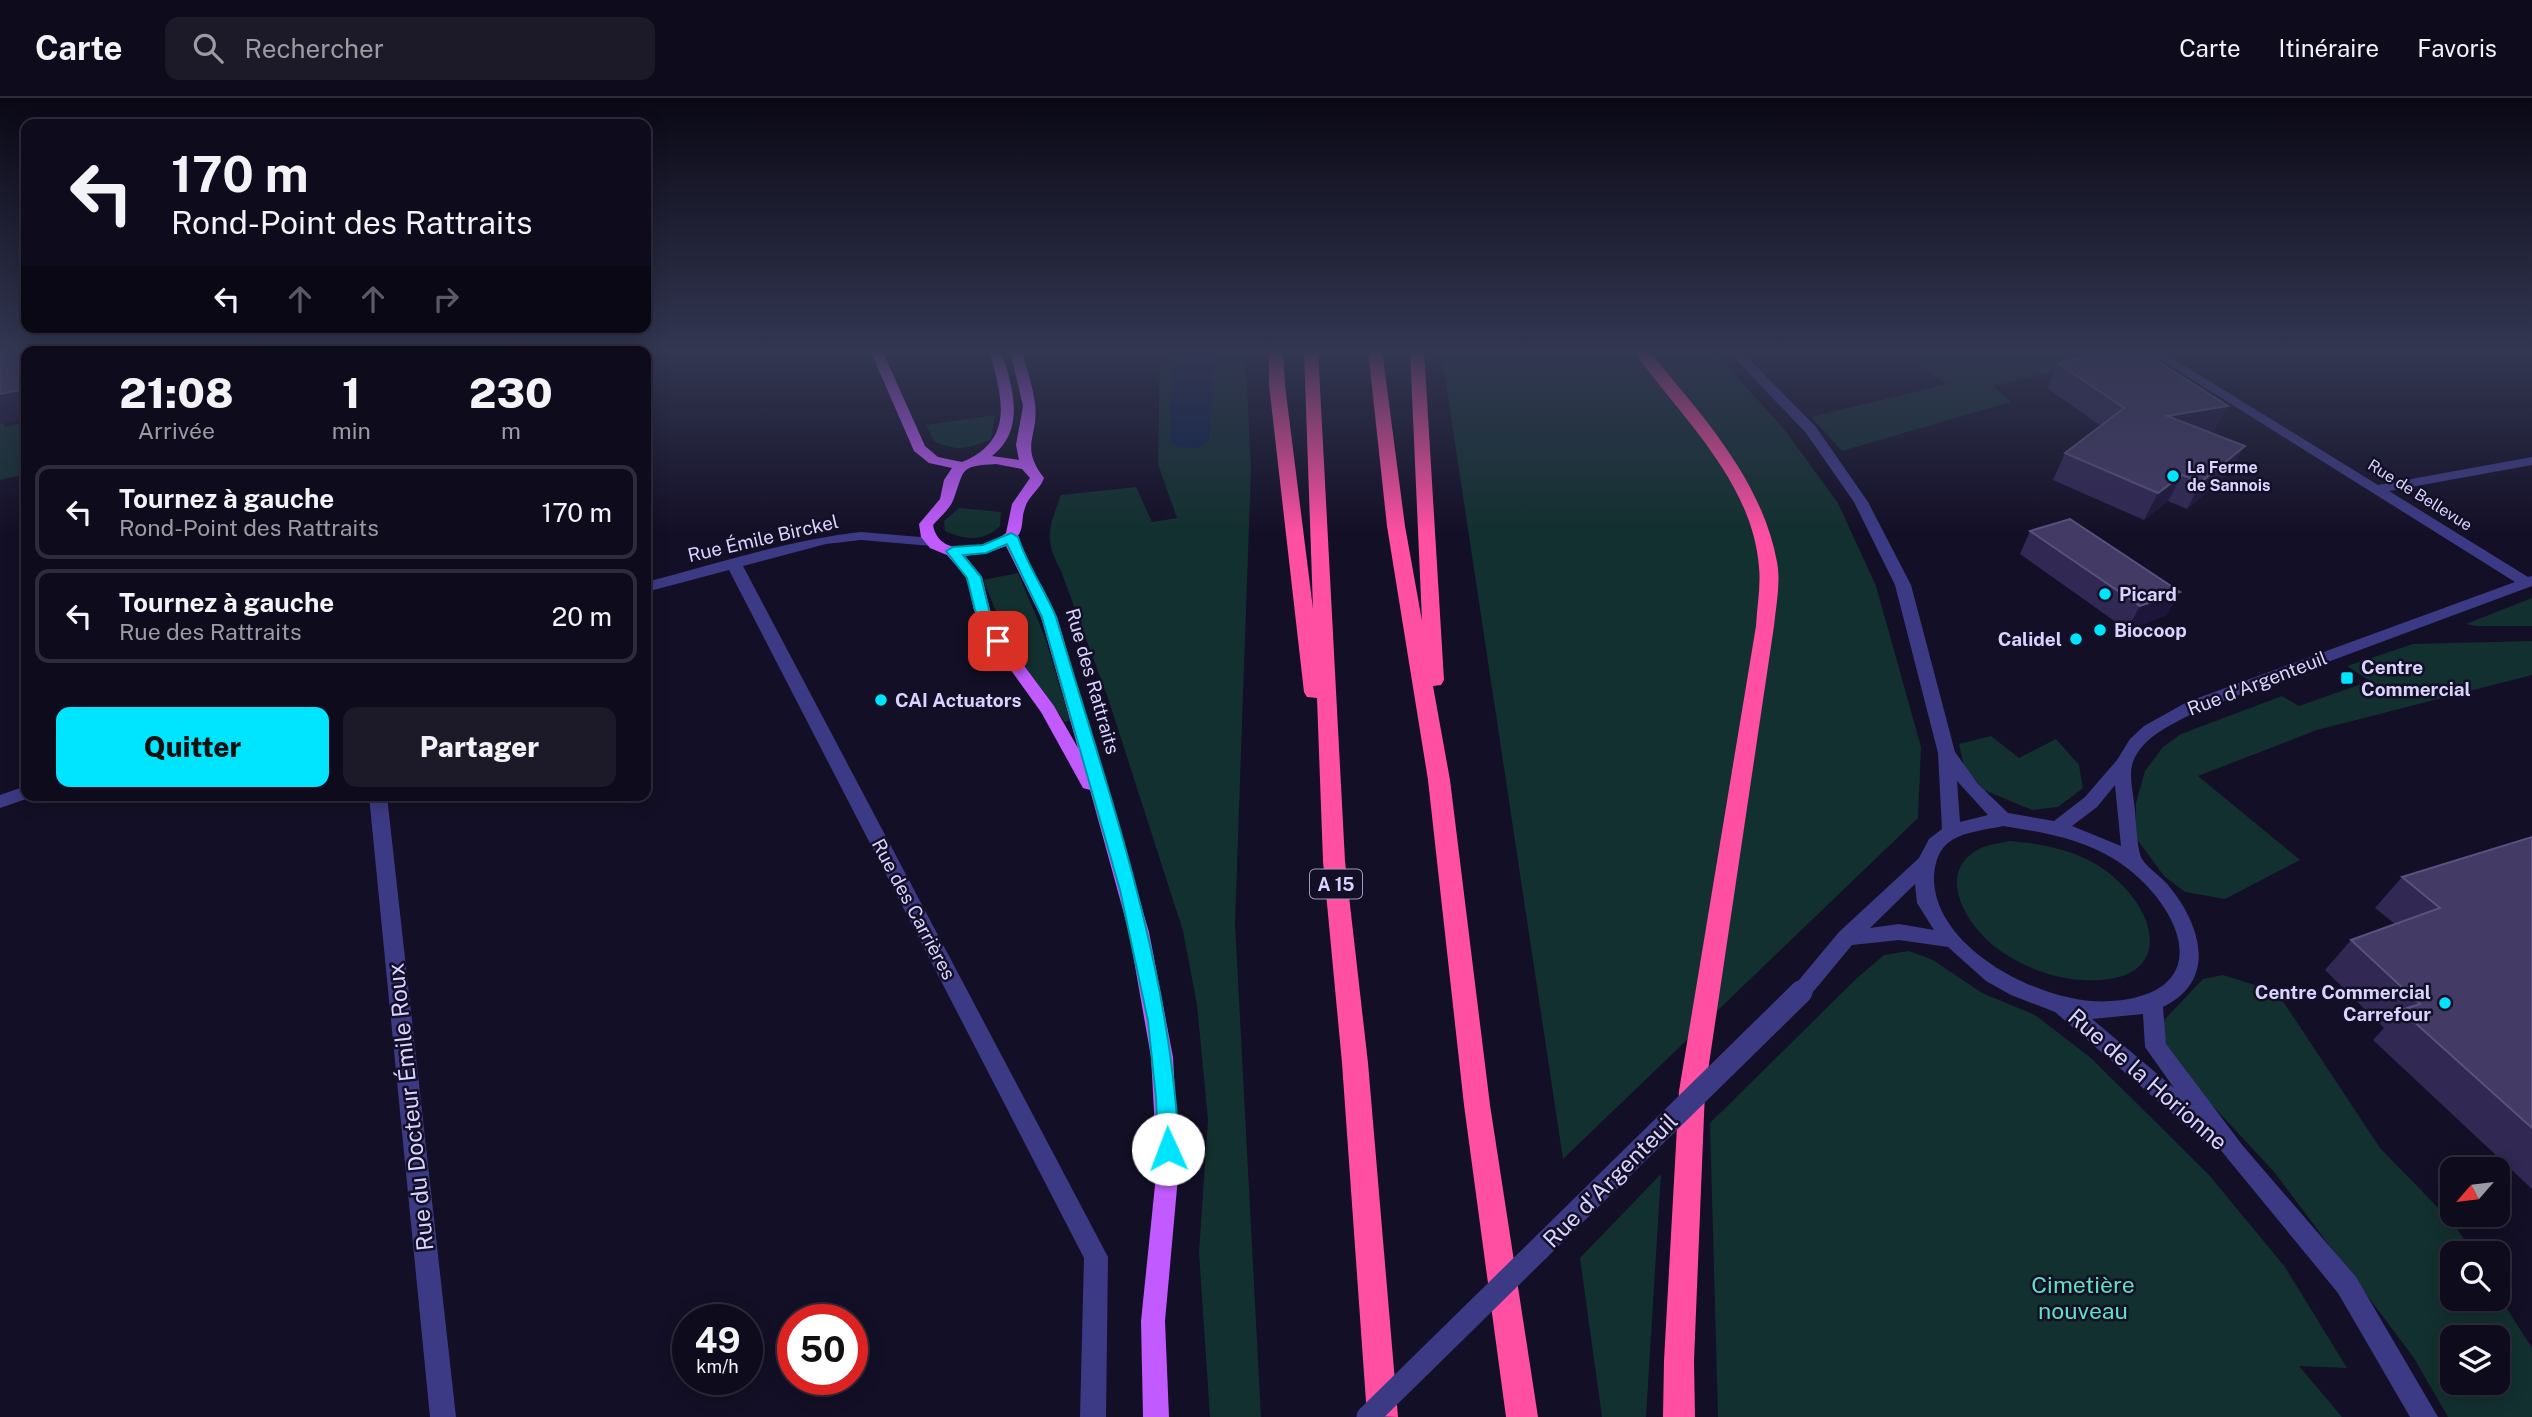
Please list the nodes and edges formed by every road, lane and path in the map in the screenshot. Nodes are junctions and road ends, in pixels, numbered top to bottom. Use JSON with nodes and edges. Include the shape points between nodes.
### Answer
{"nodes":[{"id":1,"x":903,"y":412,"type":"edge"},
{"id":2,"x":1008,"y":412,"type":"edge"},
{"id":3,"x":1029,"y":412,"type":"edge"},
{"id":4,"x":1280,"y":412,"type":"edge"},
{"id":5,"x":1314,"y":412,"type":"edge"},
{"id":6,"x":1382,"y":412,"type":"edge"},
{"id":7,"x":1420,"y":412,"type":"edge"},
{"id":8,"x":1690,"y":412,"type":"edge"},
{"id":9,"x":1793,"y":412,"type":"edge"},
{"id":10,"x":2252,"y":412,"type":"edge"},
{"id":11,"x":2532,"y":461,"type":"edge"},
{"id":12,"x":970,"y":464,"type":"junction"},
{"id":13,"x":1027,"y":466,"type":"junction"},
{"id":14,"x":2378,"y":489,"type":"junction"},
{"id":15,"x":1011,"y":537,"type":"junction"},
{"id":16,"x":932,"y":542,"type":"junction"},
{"id":17,"x":953,"y":551,"type":"junction"},
{"id":18,"x":733,"y":562,"type":"junction"},
{"id":19,"x":2529,"y":582,"type":"edge"},
{"id":20,"x":651,"y":586,"type":"edge"},
{"id":21,"x":1947,"y":752,"type":"junction"},
{"id":22,"x":2123,"y":764,"type":"junction"},
{"id":23,"x":1439,"y":780,"type":"junction"},
{"id":24,"x":21,"y":794,"type":"edge"},
{"id":25,"x":379,"y":801,"type":"edge"},
{"id":26,"x":0,"y":802,"type":"edge"},
{"id":27,"x":2003,"y":819,"type":"junction"},
{"id":28,"x":2059,"y":827,"type":"junction"},
{"id":29,"x":1951,"y":832,"type":"junction"},
{"id":30,"x":1116,"y":845,"type":"junction"},
{"id":31,"x":1334,"y":861,"type":"junction"},
{"id":32,"x":1925,"y":863,"type":"junction"},
{"id":33,"x":2133,"y":863,"type":"junction"},
{"id":34,"x":1846,"y":939,"type":"junction"},
{"id":35,"x":1951,"y":940,"type":"junction"},
{"id":36,"x":2152,"y":1003,"type":"junction"},
{"id":37,"x":2062,"y":1005,"type":"junction"},
{"id":38,"x":2235,"y":1153,"type":"junction"},
{"id":39,"x":443,"y":1417,"type":"edge"},
{"id":40,"x":1093,"y":1417,"type":"edge"},
{"id":41,"x":1156,"y":1417,"type":"edge"},
{"id":42,"x":1368,"y":1417,"type":"edge"},
{"id":43,"x":1383,"y":1417,"type":"edge"},
{"id":44,"x":1522,"y":1417,"type":"edge"},
{"id":45,"x":1679,"y":1417,"type":"edge"},
{"id":46,"x":2425,"y":1417,"type":"edge"}],
"edges":[{"from":1,"to":12,"type":"main road","via":[[919,448],[934,460]]},
{"from":2,"to":12,"type":"main road","via":[[999,442]]},
{"from":3,"to":13,"type":"main road","via":[[1023,445]]},
{"from":4,"to":31,"type":"highway"},
{"from":5,"to":31,"type":"highway","number":"A 15"},
{"from":6,"to":23,"type":"highway","via":[[1396,526]]},
{"from":7,"to":23,"type":"highway"},
{"from":8,"to":45,"type":"highway","via":[[1721,450],[1749,502],[1768,564],[1765,626],[1692,1091]]},
{"from":9,"to":21,"type":"street","via":[[1861,502],[1903,585]]},
{"from":10,"to":14,"type":"street","name":"Rue de Bellevue"},
{"from":11,"to":14,"type":"street"},
{"from":12,"to":13,"type":"main road","via":[[1004,460]]},
{"from":12,"to":16,"type":"main road","via":[[953,475],[947,500],[926,524]]},
{"from":13,"to":15,"type":"main road","via":[[1037,482],[1017,509]]},
{"from":14,"to":19,"type":"street","name":"Rue de Bellevue"},
{"from":15,"to":17,"type":"main road","via":[[986,549]]},
{"from":15,"to":30,"type":"main road","name":"Rue des Rattraits","via":[[1049,617]]},
{"from":16,"to":17,"type":"main road"},
{"from":16,"to":18,"type":"street","name":"Rue Émile Birckel","via":[[840,538]]},
{"from":17,"to":30,"type":"main road","name":"Rue des Rattraits","via":[[974,577],[982,610],[998,641],[1058,726]]},
{"from":18,"to":20,"type":"street","name":"Rue Émile Birckel"},
{"from":18,"to":40,"type":"street","name":"Rue des Carrières","via":[[1096,1256]]},
{"from":19,"to":22,"type":"street","name":"Rue d'Argenteuil","via":[[2193,706],[2150,730]]},
{"from":21,"to":27,"type":"street","via":[[1972,789]]},
{"from":21,"to":29,"type":"street"},
{"from":22,"to":28,"type":"street","name":"Rue d'Argenteuil","via":[[2091,802]]},
{"from":22,"to":33,"type":"street"},
{"from":23,"to":44,"type":"highway"},
{"from":24,"to":26,"type":"street"},
{"from":25,"to":39,"type":"street","name":"Rue du Docteur Émile Roux"},
{"from":27,"to":28,"type":"street"},
{"from":27,"to":29,"type":"street"},
{"from":28,"to":33,"type":"street"},
{"from":29,"to":32,"type":"street","via":[[1939,840]]},
{"from":30,"to":41,"type":"main road","name":"Rue des Rattraits","via":[[1150,984],[1166,1098],[1168,1166],[1153,1321]]},
{"from":31,"to":43,"type":"highway","number":"A 15"},
{"from":32,"to":34,"type":"street","name":"Rue d'Argenteuil"},
{"from":32,"to":35,"type":"street","via":[[1926,900]]},
{"from":33,"to":36,"type":"street","via":[[2167,895],[2185,924],[2190,952],[2181,982]]},
{"from":34,"to":35,"type":"street","via":[[1899,932]]},
{"from":34,"to":42,"type":"street","name":"Rue d'Argenteuil","bridge":true,"via":[[1801,992]]},
{"from":35,"to":37,"type":"street","via":[[1980,968],[2019,990]]},
{"from":36,"to":37,"type":"street","via":[[2111,1011]]},
{"from":36,"to":38,"type":"street","name":"Rue de la Horionne","via":[[2156,1047]]},
{"from":37,"to":38,"type":"street","name":"Rue de la Horionne"},
{"from":38,"to":46,"type":"street","name":"Rue de la Horionne","via":[[2347,1285]]}]}
